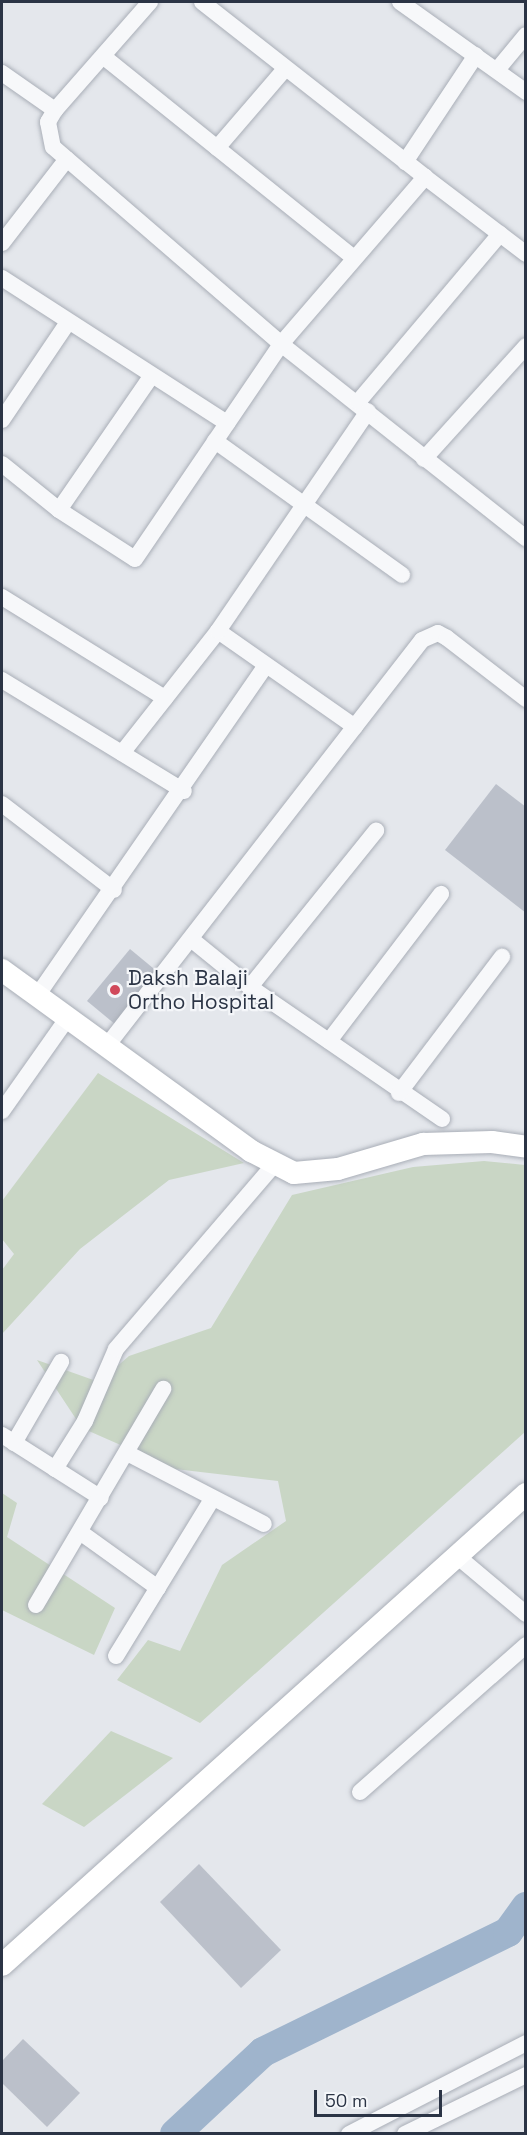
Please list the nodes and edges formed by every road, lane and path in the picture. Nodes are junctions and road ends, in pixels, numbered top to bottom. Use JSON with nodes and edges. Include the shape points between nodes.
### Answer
{"nodes":[{"id":1,"x":150,"y":2,"type":"edge"},
{"id":2,"x":202,"y":2,"type":"edge"},
{"id":3,"x":400,"y":2,"type":"edge"},
{"id":4,"x":525,"y":35,"type":"edge"},
{"id":5,"x":476,"y":55,"type":"junction"},
{"id":6,"x":104,"y":57,"type":"junction"},
{"id":7,"x":285,"y":69,"type":"junction"},
{"id":8,"x":497,"y":70,"type":"junction"},
{"id":9,"x":2,"y":73,"type":"edge"},
{"id":10,"x":525,"y":92,"type":"edge"},
{"id":11,"x":55,"y":110,"type":"junction"},
{"id":12,"x":217,"y":148,"type":"junction"},
{"id":13,"x":67,"y":159,"type":"junction"},
{"id":14,"x":405,"y":162,"type":"junction"},
{"id":15,"x":424,"y":177,"type":"junction"},
{"id":16,"x":500,"y":234,"type":"junction"},
{"id":17,"x":2,"y":243,"type":"edge"},
{"id":18,"x":525,"y":254,"type":"edge"},
{"id":19,"x":354,"y":258,"type":"junction"},
{"id":20,"x":2,"y":278,"type":"edge"},
{"id":21,"x":69,"y":322,"type":"junction"},
{"id":22,"x":281,"y":344,"type":"junction"},
{"id":23,"x":525,"y":346,"type":"edge"},
{"id":24,"x":150,"y":378,"type":"junction"},
{"id":25,"x":363,"y":407,"type":"junction"},
{"id":26,"x":2,"y":420,"type":"edge"},
{"id":27,"x":227,"y":423,"type":"junction"},
{"id":28,"x":215,"y":441,"type":"junction"},
{"id":29,"x":424,"y":459,"type":"junction"},
{"id":30,"x":2,"y":464,"type":"edge"},
{"id":31,"x":303,"y":507,"type":"junction"},
{"id":32,"x":59,"y":510,"type":"junction"},
{"id":33,"x":525,"y":538,"type":"edge"},
{"id":34,"x":402,"y":575,"type":"dead end"},
{"id":35,"x":2,"y":597,"type":"edge"},
{"id":36,"x":218,"y":631,"type":"junction"},
{"id":37,"x":266,"y":665,"type":"junction"},
{"id":38,"x":2,"y":680,"type":"edge"},
{"id":39,"x":165,"y":698,"type":"junction"},
{"id":40,"x":525,"y":699,"type":"edge"},
{"id":41,"x":355,"y":727,"type":"junction"},
{"id":42,"x":122,"y":753,"type":"junction"},
{"id":43,"x":184,"y":791,"type":"junction"},
{"id":44,"x":2,"y":804,"type":"edge"},
{"id":45,"x":376,"y":831,"type":"dead end"},
{"id":46,"x":114,"y":890,"type":"junction"},
{"id":47,"x":441,"y":894,"type":"dead end"},
{"id":48,"x":190,"y":939,"type":"junction"},
{"id":49,"x":502,"y":957,"type":"dead end"},
{"id":50,"x":2,"y":970,"type":"edge"},
{"id":51,"x":250,"y":987,"type":"junction"},
{"id":52,"x":38,"y":996,"type":"junction"},
{"id":53,"x":67,"y":1019,"type":"junction"},
{"id":54,"x":329,"y":1041,"type":"junction"},
{"id":55,"x":106,"y":1047,"type":"junction"},
{"id":56,"x":399,"y":1093,"type":"junction"},
{"id":57,"x":2,"y":1111,"type":"edge"},
{"id":58,"x":442,"y":1119,"type":"dead end"},
{"id":59,"x":525,"y":1148,"type":"edge"},
{"id":60,"x":273,"y":1166,"type":"junction"},
{"id":61,"x":61,"y":1362,"type":"dead end"},
{"id":62,"x":163,"y":1389,"type":"dead end"},
{"id":63,"x":8,"y":1439,"type":"edge"},
{"id":64,"x":127,"y":1453,"type":"junction"},
{"id":65,"x":55,"y":1469,"type":"junction"},
{"id":66,"x":525,"y":1494,"type":"edge"},
{"id":67,"x":101,"y":1498,"type":"junction"},
{"id":68,"x":213,"y":1498,"type":"junction"},
{"id":69,"x":264,"y":1524,"type":"dead end"},
{"id":70,"x":80,"y":1532,"type":"junction"},
{"id":71,"x":457,"y":1556,"type":"junction"},
{"id":72,"x":158,"y":1588,"type":"junction"},
{"id":73,"x":36,"y":1605,"type":"dead end"},
{"id":74,"x":525,"y":1614,"type":"edge"},
{"id":75,"x":525,"y":1645,"type":"edge"},
{"id":76,"x":116,"y":1656,"type":"dead end"},
{"id":77,"x":360,"y":1792,"type":"dead end"},
{"id":78,"x":2,"y":1965,"type":"edge"},
{"id":79,"x":525,"y":2043,"type":"edge"},
{"id":80,"x":525,"y":2075,"type":"edge"},
{"id":81,"x":349,"y":2133,"type":"edge"},
{"id":82,"x":405,"y":2133,"type":"edge"}],
"edges":[{"from":1,"to":6,"type":"street"},
{"from":2,"to":7,"type":"street"},
{"from":3,"to":5,"type":"street"},
{"from":4,"to":8,"type":"street"},
{"from":5,"to":8,"type":"street"},
{"from":5,"to":14,"type":"street"},
{"from":6,"to":11,"type":"street"},
{"from":6,"to":12,"type":"street"},
{"from":7,"to":12,"type":"street"},
{"from":7,"to":14,"type":"street"},
{"from":8,"to":10,"type":"street"},
{"from":9,"to":11,"type":"street"},
{"from":11,"to":13,"type":"street","via":[[48,135]]},
{"from":12,"to":19,"type":"street"},
{"from":13,"to":17,"type":"street"},
{"from":13,"to":22,"type":"street"},
{"from":14,"to":15,"type":"street"},
{"from":15,"to":16,"type":"street"},
{"from":15,"to":19,"type":"street"},
{"from":16,"to":18,"type":"street"},
{"from":16,"to":25,"type":"street"},
{"from":19,"to":22,"type":"street"},
{"from":20,"to":21,"type":"street"},
{"from":21,"to":24,"type":"street"},
{"from":21,"to":26,"type":"street"},
{"from":22,"to":25,"type":"street"},
{"from":22,"to":27,"type":"street"},
{"from":23,"to":29,"type":"street"},
{"from":24,"to":27,"type":"street"},
{"from":24,"to":32,"type":"street"},
{"from":25,"to":29,"type":"street"},
{"from":25,"to":31,"type":"street"},
{"from":27,"to":28,"type":"street"},
{"from":28,"to":31,"type":"street"},
{"from":28,"to":32,"type":"street","via":[[135,559]]},
{"from":29,"to":33,"type":"street"},
{"from":30,"to":32,"type":"street"},
{"from":31,"to":34,"type":"street"},
{"from":31,"to":36,"type":"street"},
{"from":35,"to":39,"type":"street"},
{"from":36,"to":37,"type":"street"},
{"from":36,"to":39,"type":"street"},
{"from":37,"to":41,"type":"street"},
{"from":37,"to":43,"type":"street"},
{"from":38,"to":42,"type":"street"},
{"from":39,"to":42,"type":"street"},
{"from":40,"to":41,"type":"street","via":[[447,638],[430,634]]},
{"from":41,"to":48,"type":"street"},
{"from":42,"to":43,"type":"street"},
{"from":43,"to":46,"type":"street"},
{"from":44,"to":46,"type":"street"},
{"from":45,"to":51,"type":"street"},
{"from":46,"to":52,"type":"street"},
{"from":47,"to":54,"type":"street"},
{"from":48,"to":51,"type":"street"},
{"from":48,"to":55,"type":"street"},
{"from":49,"to":56,"type":"street"},
{"from":50,"to":52,"type":"street"},
{"from":51,"to":54,"type":"street"},
{"from":52,"to":53,"type":"street"},
{"from":53,"to":55,"type":"street"},
{"from":53,"to":57,"type":"street"},
{"from":54,"to":56,"type":"street"},
{"from":55,"to":60,"type":"street"},
{"from":56,"to":58,"type":"street"},
{"from":59,"to":60,"type":"street","via":[[452,1142],[423,1144],[316,1173]]},
{"from":60,"to":65,"type":"street","via":[[117,1349],[85,1421]]},
{"from":61,"to":63,"type":"street"},
{"from":62,"to":64,"type":"street"},
{"from":63,"to":65,"type":"street"},
{"from":64,"to":67,"type":"street"},
{"from":64,"to":68,"type":"street"},
{"from":65,"to":67,"type":"street"},
{"from":66,"to":71,"type":"street"},
{"from":67,"to":70,"type":"street"},
{"from":68,"to":69,"type":"street"},
{"from":68,"to":72,"type":"street"},
{"from":70,"to":72,"type":"street"},
{"from":70,"to":73,"type":"street"},
{"from":71,"to":74,"type":"street"},
{"from":71,"to":78,"type":"street"},
{"from":72,"to":76,"type":"street"},
{"from":75,"to":77,"type":"street"},
{"from":79,"to":81,"type":"street"},
{"from":80,"to":82,"type":"street"}]}
